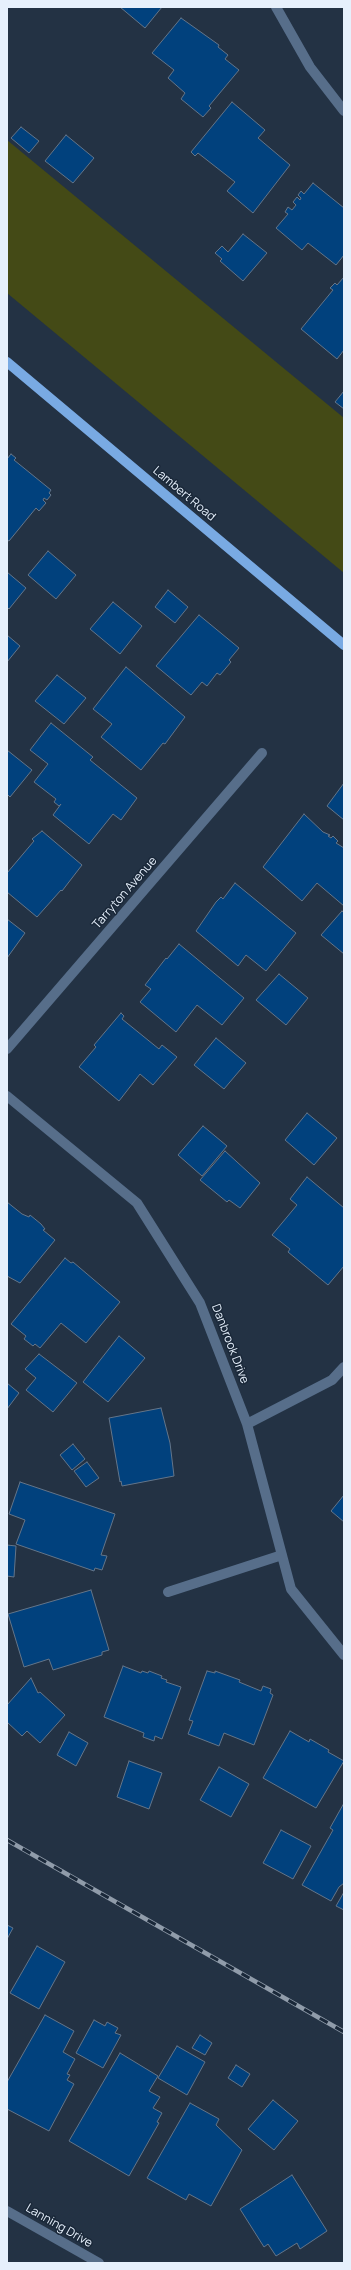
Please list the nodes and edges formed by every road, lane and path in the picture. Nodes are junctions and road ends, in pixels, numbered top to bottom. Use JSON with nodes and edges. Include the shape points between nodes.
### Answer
{"nodes":[{"id":1,"x":276,"y":7,"type":"edge"},
{"id":2,"x":344,"y":112,"type":"edge"},
{"id":3,"x":7,"y":362,"type":"edge"},
{"id":4,"x":344,"y":645,"type":"edge"},
{"id":5,"x":262,"y":753,"type":"dead end"},
{"id":6,"x":7,"y":1049,"type":"edge"},
{"id":7,"x":7,"y":1096,"type":"edge"},
{"id":8,"x":344,"y":1367,"type":"edge"},
{"id":9,"x":247,"y":1424,"type":"junction"},
{"id":10,"x":282,"y":1555,"type":"junction"},
{"id":11,"x":168,"y":1592,"type":"dead end"},
{"id":12,"x":344,"y":1655,"type":"edge"},
{"id":13,"x":7,"y":2211,"type":"edge"},
{"id":14,"x":99,"y":2263,"type":"edge"}],
"edges":[{"from":1,"to":2,"type":"street","via":[[310,67]]},
{"from":3,"to":4,"type":"main road","name":"Lambert Road"},
{"from":5,"to":6,"type":"street","name":"Tarryton Avenue"},
{"from":7,"to":9,"type":"street","name":"Danbrook Drive","via":[[137,1203],[200,1303]]},
{"from":8,"to":9,"type":"street","via":[[332,1380]]},
{"from":9,"to":10,"type":"street","name":"Danbrook Drive"},
{"from":10,"to":11,"type":"street"},
{"from":10,"to":12,"type":"street","name":"Danbrook Drive","via":[[291,1589]]},
{"from":13,"to":14,"type":"street","name":"Lanning Drive"}]}
